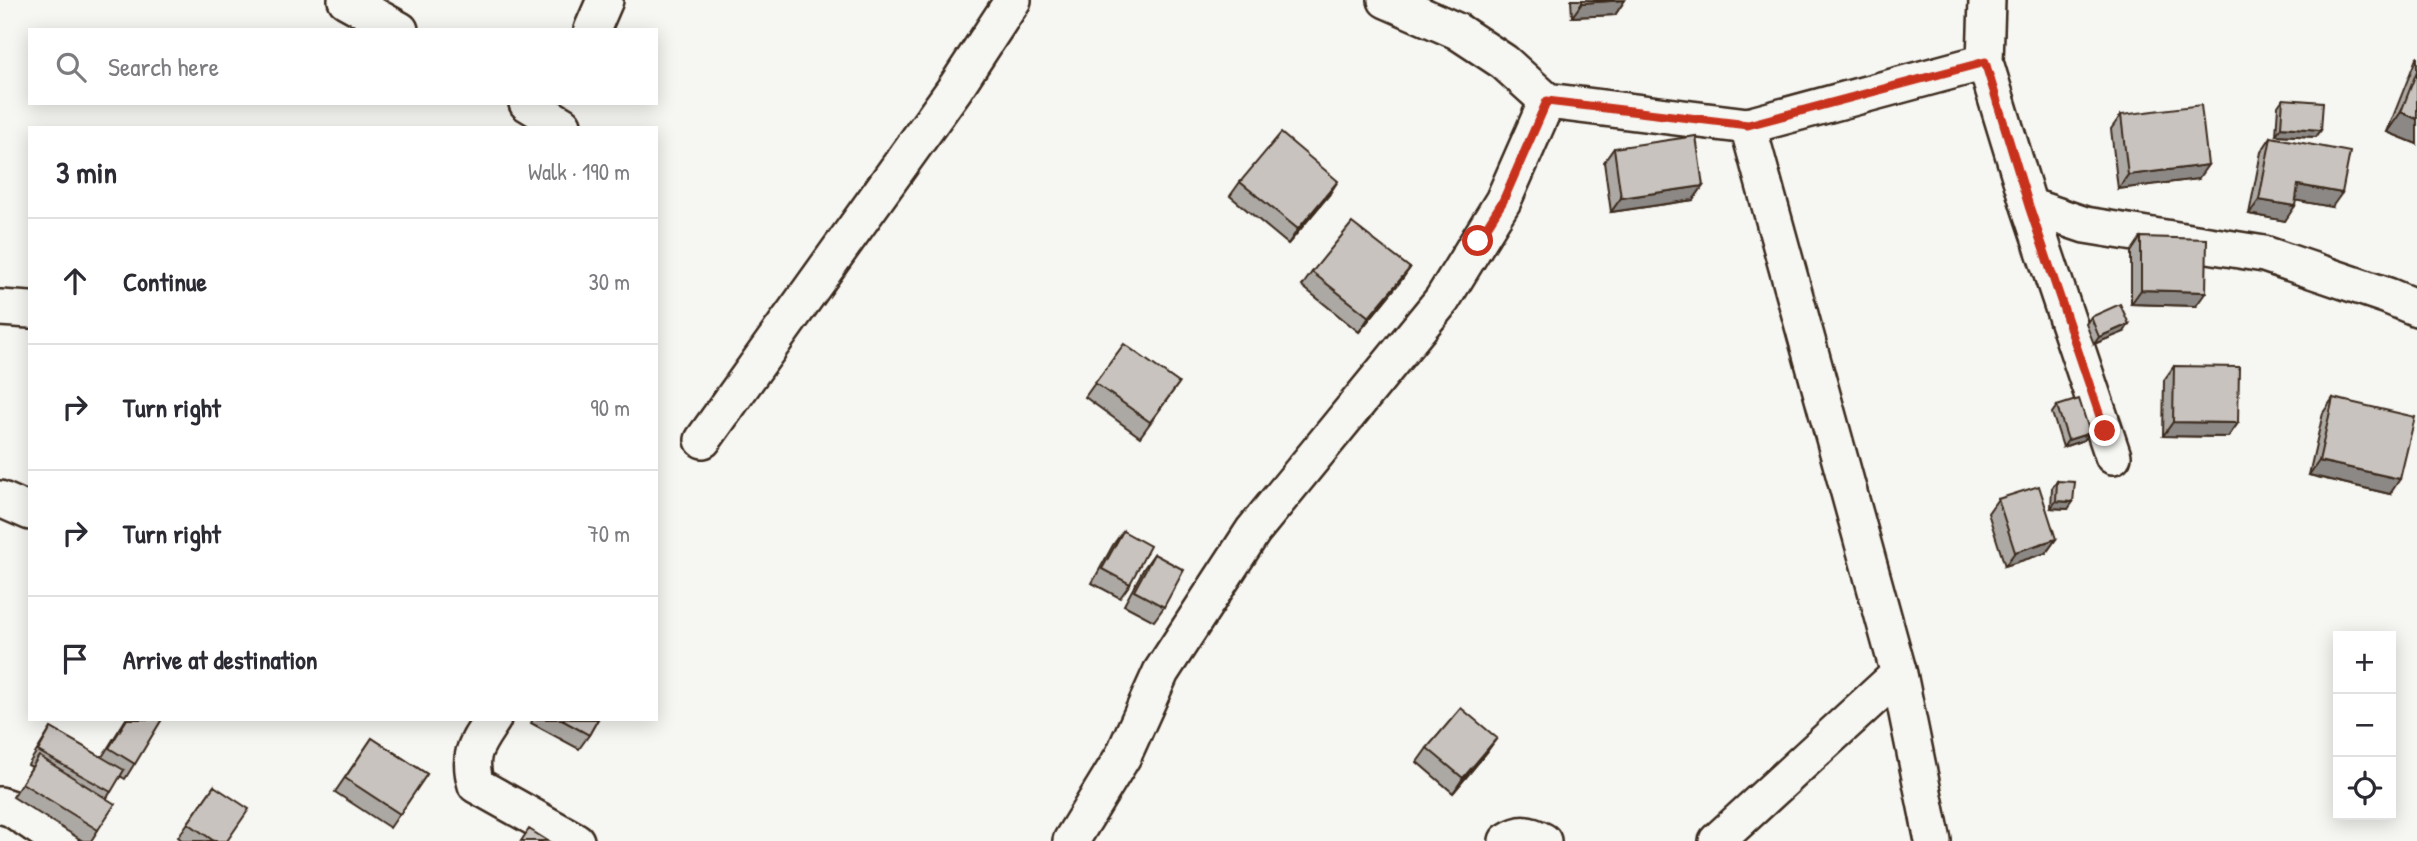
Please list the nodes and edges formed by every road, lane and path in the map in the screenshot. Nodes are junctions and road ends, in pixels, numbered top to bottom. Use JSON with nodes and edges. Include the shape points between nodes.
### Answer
{"nodes":[{"id":1,"x":346,"y":0,"type":"edge"},
{"id":2,"x":606,"y":0,"type":"edge"},
{"id":3,"x":1013,"y":0,"type":"edge"},
{"id":4,"x":1386,"y":0,"type":"edge"},
{"id":5,"x":1987,"y":0,"type":"edge"},
{"id":6,"x":1460,"y":15,"type":"edge"},
{"id":7,"x":396,"y":28,"type":"edge"},
{"id":8,"x":593,"y":28,"type":"edge"},
{"id":9,"x":1985,"y":62,"type":"junction"},
{"id":10,"x":1547,"y":101,"type":"junction"},
{"id":11,"x":532,"y":105,"type":"edge"},
{"id":12,"x":565,"y":119,"type":"edge"},
{"id":13,"x":1748,"y":125,"type":"junction"},
{"id":14,"x":2029,"y":206,"type":"junction"},
{"id":15,"x":0,"y":308,"type":"edge"},
{"id":16,"x":2417,"y":309,"type":"edge"},
{"id":17,"x":28,"y":310,"type":"edge"},
{"id":18,"x":703,"y":440,"type":"dead end"},
{"id":19,"x":2113,"y":456,"type":"dead end"},
{"id":20,"x":0,"y":499,"type":"edge"},
{"id":21,"x":28,"y":511,"type":"edge"},
{"id":22,"x":1899,"y":674,"type":"junction"},
{"id":23,"x":492,"y":721,"type":"edge"},
{"id":24,"x":0,"y":805,"type":"edge"},
{"id":25,"x":60,"y":841,"type":"edge"},
{"id":26,"x":576,"y":841,"type":"edge"},
{"id":27,"x":1071,"y":841,"type":"edge"},
{"id":28,"x":1507,"y":841,"type":"edge"},
{"id":29,"x":1543,"y":841,"type":"edge"},
{"id":30,"x":1717,"y":841,"type":"edge"},
{"id":31,"x":1933,"y":841,"type":"edge"}],
"edges":[{"from":1,"to":7,"type":"street"},
{"from":2,"to":8,"type":"street"},
{"from":3,"to":18,"type":"street","via":[[956,88]]},
{"from":4,"to":6,"type":"street"},
{"from":5,"to":9,"type":"street"},
{"from":6,"to":10,"type":"street"},
{"from":9,"to":13,"type":"street"},
{"from":9,"to":14,"type":"street"},
{"from":10,"to":13,"type":"street"},
{"from":10,"to":27,"type":"street","via":[[1503,201],[1441,300],[1253,531],[1161,672],[1123,756]]},
{"from":11,"to":12,"type":"street"},
{"from":13,"to":22,"type":"street"},
{"from":14,"to":16,"type":"street","via":[[2085,225],[2264,254]]},
{"from":14,"to":19,"type":"street"},
{"from":15,"to":17,"type":"street"},
{"from":20,"to":21,"type":"street"},
{"from":22,"to":30,"type":"street"},
{"from":22,"to":31,"type":"street"},
{"from":23,"to":26,"type":"street","via":[[470,764],[476,785]]},
{"from":24,"to":25,"type":"street"},
{"from":28,"to":29,"type":"street","via":[[1517,834]]}]}
